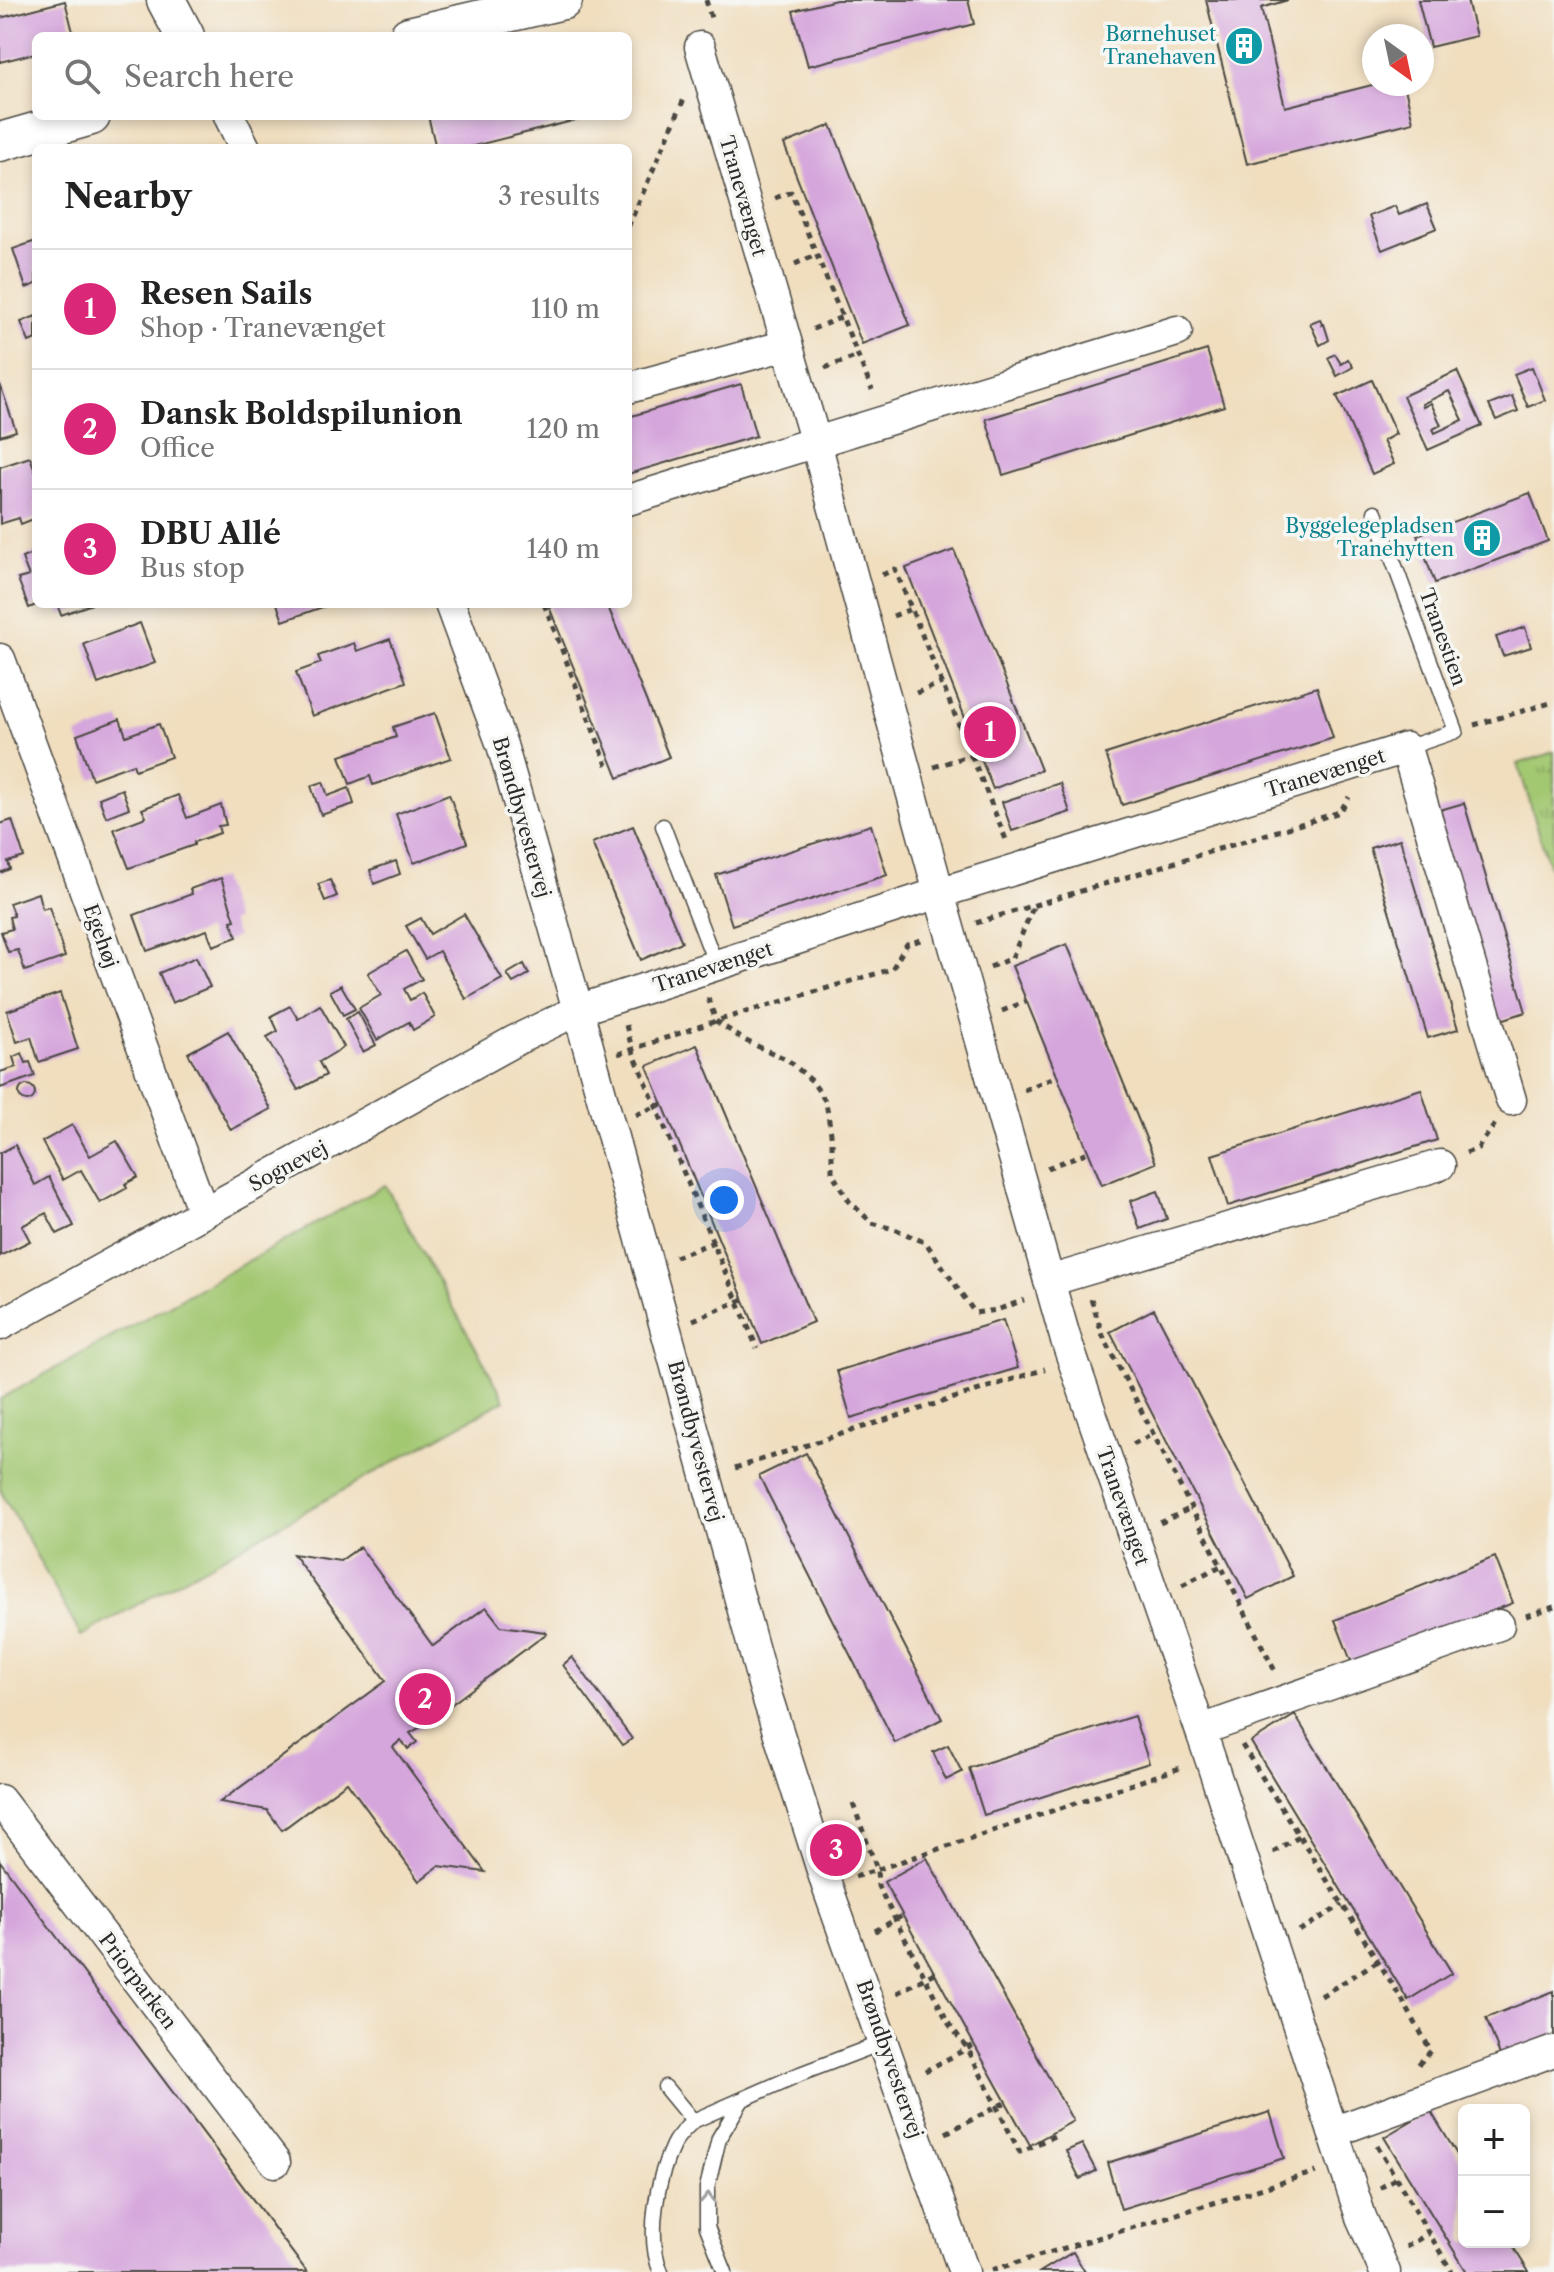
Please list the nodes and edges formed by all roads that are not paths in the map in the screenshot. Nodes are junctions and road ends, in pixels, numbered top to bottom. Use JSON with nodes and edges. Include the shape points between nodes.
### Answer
{"nodes":[{"id":1,"x":166,"y":0,"type":"edge"},
{"id":2,"x":563,"y":0,"type":"edge"},
{"id":3,"x":183,"y":32,"type":"edge"},
{"id":4,"x":426,"y":32,"type":"edge"},
{"id":5,"x":700,"y":47,"type":"road end"},
{"id":6,"x":77,"y":120,"type":"edge"},
{"id":7,"x":231,"y":120,"type":"edge"},
{"id":8,"x":0,"y":142,"type":"edge"},
{"id":9,"x":243,"y":144,"type":"edge"},
{"id":10,"x":1177,"y":331,"type":"dead end"},
{"id":11,"x":787,"y":345,"type":"junction"},
{"id":12,"x":632,"y":387,"type":"edge"},
{"id":13,"x":816,"y":443,"type":"junction"},
{"id":14,"x":632,"y":499,"type":"edge"},
{"id":15,"x":1375,"y":512,"type":"dead end"},
{"id":16,"x":451,"y":608,"type":"edge"},
{"id":17,"x":0,"y":659,"type":"edge"},
{"id":18,"x":1406,"y":748,"type":"junction"},
{"id":19,"x":663,"y":826,"type":"dead end"},
{"id":20,"x":939,"y":893,"type":"junction"},
{"id":21,"x":708,"y":968,"type":"junction"},
{"id":22,"x":578,"y":1010,"type":"junction"},
{"id":23,"x":1511,"y":1100,"type":"road end"},
{"id":24,"x":1440,"y":1165,"type":"road end"},
{"id":25,"x":203,"y":1212,"type":"junction"},
{"id":26,"x":1050,"y":1286,"type":"junction"},
{"id":27,"x":0,"y":1325,"type":"edge"},
{"id":28,"x":1499,"y":1625,"type":"dead end"},
{"id":29,"x":1213,"y":1736,"type":"junction"},
{"id":30,"x":0,"y":1800,"type":"edge"},
{"id":31,"x":884,"y":2042,"type":"junction"},
{"id":32,"x":1554,"y":2051,"type":"edge"},
{"id":33,"x":665,"y":2087,"type":"dead end"},
{"id":34,"x":743,"y":2098,"type":"junction"},
{"id":35,"x":693,"y":2121,"type":"junction"},
{"id":36,"x":1333,"y":2132,"type":"junction"},
{"id":37,"x":275,"y":2162,"type":"dead end"},
{"id":38,"x":661,"y":2272,"type":"edge"},
{"id":39,"x":725,"y":2272,"type":"edge"},
{"id":40,"x":964,"y":2272,"type":"edge"},
{"id":41,"x":1385,"y":2272,"type":"edge"}],
"edges":[{"from":1,"to":3,"type":"street"},
{"from":2,"to":4,"type":"street"},
{"from":5,"to":11,"type":"street","name":"Tranevænget"},
{"from":6,"to":8,"type":"street"},
{"from":7,"to":9,"type":"street"},
{"from":10,"to":13,"type":"street"},
{"from":11,"to":12,"type":"street"},
{"from":11,"to":13,"type":"street","name":"Tranevænget"},
{"from":13,"to":14,"type":"street"},
{"from":13,"to":20,"type":"street","name":"Tranevænget"},
{"from":15,"to":18,"type":"lane","name":"Tranestien","via":[[1456,731]]},
{"from":16,"to":22,"type":"street","name":"Brøndbyvestervej","via":[[502,745]]},
{"from":17,"to":25,"type":"street","name":"Egehøj"},
{"from":18,"to":20,"type":"street","name":"Tranevænget"},
{"from":18,"to":23,"type":"street","name":"Tranevænget"},
{"from":19,"to":21,"type":"lane"},
{"from":20,"to":21,"type":"street","name":"Tranevænget"},
{"from":20,"to":26,"type":"street","name":"Tranevænget"},
{"from":21,"to":22,"type":"street","name":"Tranevænget"},
{"from":22,"to":25,"type":"street","name":"Sognevej"},
{"from":22,"to":31,"type":"street","name":"Brøndbyvestervej","via":[[764,1687],[827,1886]]},
{"from":24,"to":26,"type":"street","via":[[1082,1271]]},
{"from":25,"to":27,"type":"street","name":"Sognevej"},
{"from":26,"to":29,"type":"street","name":"Tranevænget","via":[[1155,1598]]},
{"from":28,"to":29,"type":"street","via":[[1289,1699]]},
{"from":29,"to":36,"type":"street","name":"Tranevænget","via":[[1272,1947]]},
{"from":30,"to":37,"type":"street","name":"Priorparken"},
{"from":31,"to":34,"type":"lane"},
{"from":31,"to":40,"type":"street","name":"Brøndbyvestervej"},
{"from":32,"to":36,"type":"street"},
{"from":33,"to":35,"type":"lane"},
{"from":34,"to":35,"type":"lane"},
{"from":39,"to":34,"type":"lane","one_way":true,"via":[[707,2227],[707,2188],[719,2138]]},
{"from":35,"to":38,"type":"lane","via":[[673,2143],[654,2203],[655,2259]]},
{"from":36,"to":41,"type":"street","name":"Tranevænget"}]}
